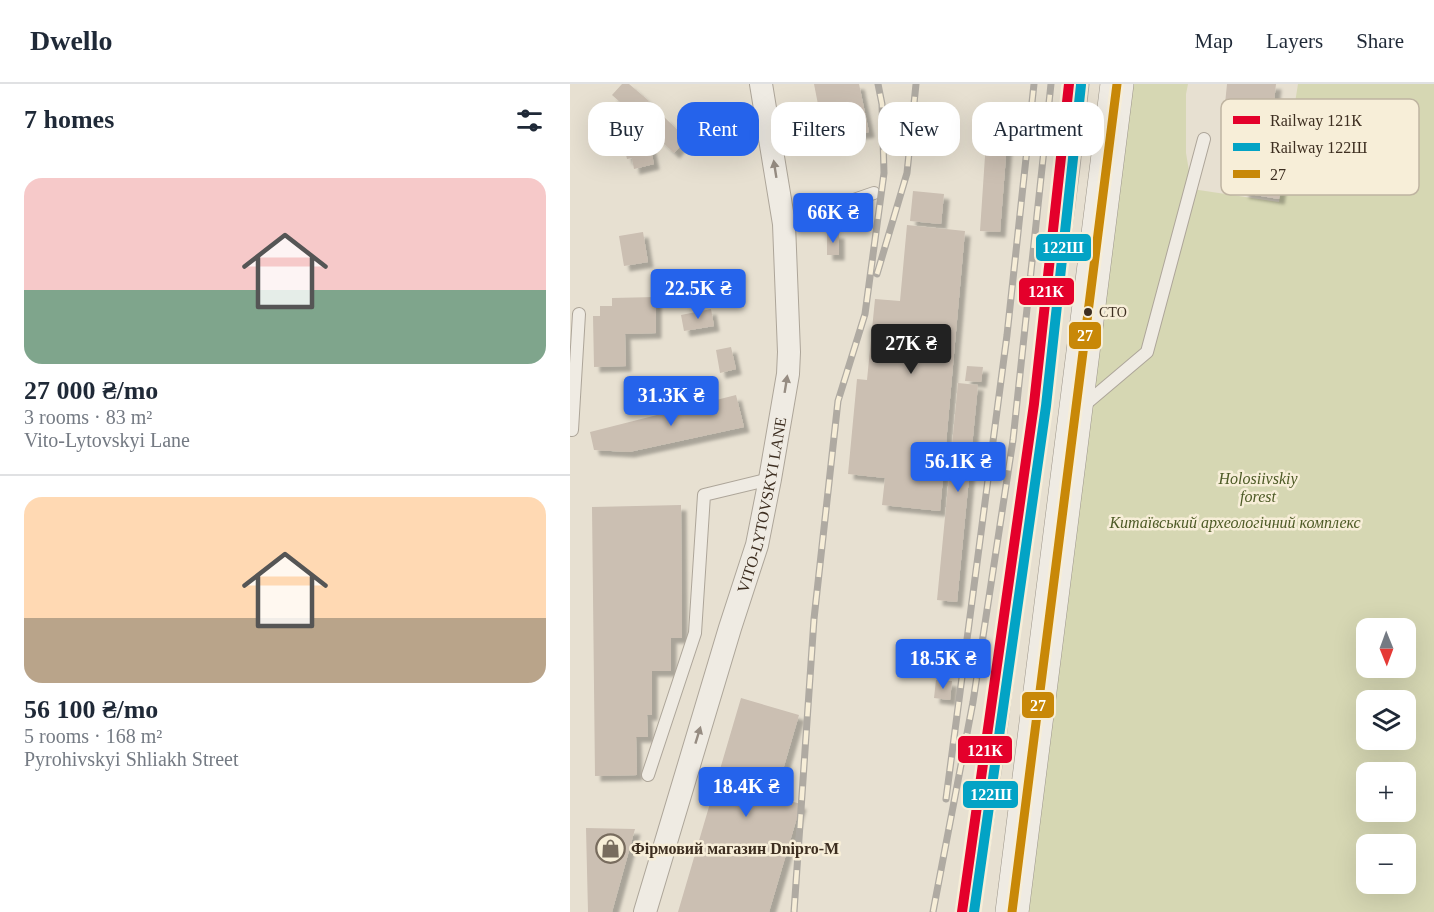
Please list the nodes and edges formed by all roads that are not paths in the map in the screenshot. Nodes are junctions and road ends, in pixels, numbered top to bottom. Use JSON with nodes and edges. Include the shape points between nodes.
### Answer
{"nodes":[{"id":1,"x":761,"y":84,"type":"edge"},
{"id":2,"x":1117,"y":84,"type":"edge"},
{"id":3,"x":1203,"y":140,"type":"dead end"},
{"id":4,"x":874,"y":192,"type":"dead end"},
{"id":5,"x":784,"y":224,"type":"junction"},
{"id":6,"x":579,"y":314,"type":"dead end"},
{"id":7,"x":1075,"y":413,"type":"junction"},
{"id":8,"x":572,"y":430,"type":"dead end"},
{"id":9,"x":770,"y":479,"type":"junction"},
{"id":10,"x":648,"y":775,"type":"dead end"},
{"id":11,"x":645,"y":912,"type":"edge"},
{"id":12,"x":1012,"y":912,"type":"edge"}],
"edges":[{"from":5,"to":1,"type":"street","name":"VITO-LYTOVSKYI LANE","one_way":true},
{"from":2,"to":7,"type":"street"},
{"from":3,"to":7,"type":"lane","via":[[1147,352]]},
{"from":4,"to":5,"type":"lane"},
{"from":9,"to":5,"type":"street","name":"VITO-LYTOVSKYI LANE","one_way":true,"via":[[788,374]]},
{"from":6,"to":8,"type":"lane"},
{"from":7,"to":12,"type":"street"},
{"from":9,"to":10,"type":"lane","via":[[704,495],[695,633]]},
{"from":11,"to":9,"type":"street","name":"VITO-LYTOVSKYI LANE","one_way":true,"via":[[757,545]]}]}
